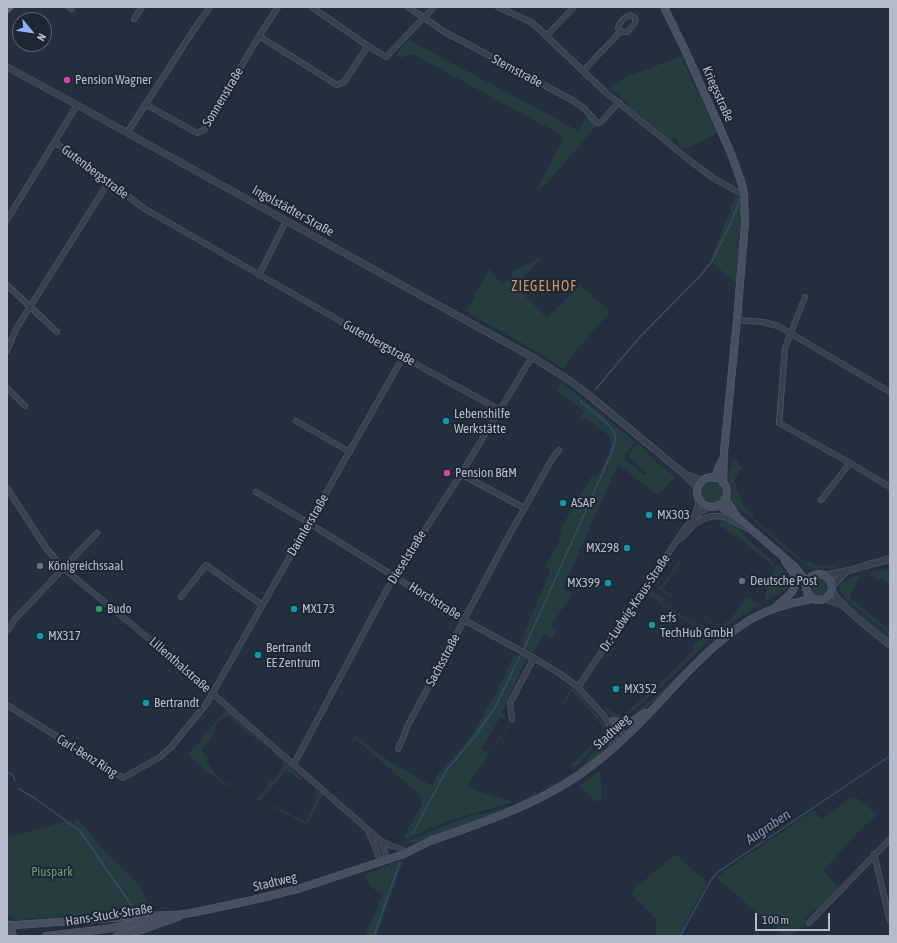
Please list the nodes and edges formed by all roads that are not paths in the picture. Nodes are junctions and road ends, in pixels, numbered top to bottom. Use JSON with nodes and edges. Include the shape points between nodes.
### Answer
{"nodes":[{"id":1,"x":9,"y":7,"type":"edge"},
{"id":2,"x":142,"y":7,"type":"edge"},
{"id":3,"x":210,"y":7,"type":"edge"},
{"id":4,"x":278,"y":7,"type":"edge"},
{"id":5,"x":312,"y":7,"type":"edge"},
{"id":6,"x":408,"y":7,"type":"edge"},
{"id":7,"x":434,"y":7,"type":"edge"},
{"id":8,"x":498,"y":7,"type":"edge"},
{"id":9,"x":574,"y":7,"type":"edge"},
{"id":10,"x":664,"y":7,"type":"edge"},
{"id":11,"x":7,"y":9,"type":"edge"},
{"id":12,"x":507,"y":9,"type":"edge"},
{"id":13,"x":424,"y":18,"type":"junction"},
{"id":14,"x":134,"y":19,"type":"dead end"},
{"id":15,"x":621,"y":32,"type":"dead end"},
{"id":16,"x":259,"y":36,"type":"junction"},
{"id":17,"x":546,"y":36,"type":"junction"},
{"id":18,"x":368,"y":46,"type":"junction"},
{"id":19,"x":7,"y":67,"type":"edge"},
{"id":20,"x":582,"y":71,"type":"junction"},
{"id":21,"x":619,"y":102,"type":"junction"},
{"id":22,"x":145,"y":104,"type":"junction"},
{"id":23,"x":77,"y":105,"type":"junction"},
{"id":24,"x":127,"y":133,"type":"junction"},
{"id":25,"x":55,"y":142,"type":"junction"},
{"id":26,"x":108,"y":182,"type":"junction"},
{"id":27,"x":744,"y":192,"type":"junction"},
{"id":28,"x":7,"y":220,"type":"edge"},
{"id":29,"x":286,"y":221,"type":"junction"},
{"id":30,"x":259,"y":275,"type":"junction"},
{"id":31,"x":7,"y":286,"type":"edge"},
{"id":32,"x":805,"y":297,"type":"dead end"},
{"id":33,"x":30,"y":306,"type":"junction"},
{"id":34,"x":737,"y":320,"type":"junction"},
{"id":35,"x":57,"y":332,"type":"dead end"},
{"id":36,"x":790,"y":333,"type":"junction"},
{"id":37,"x":7,"y":351,"type":"edge"},
{"id":38,"x":403,"y":357,"type":"junction"},
{"id":39,"x":532,"y":358,"type":"junction"},
{"id":40,"x":7,"y":388,"type":"edge"},
{"id":41,"x":890,"y":392,"type":"edge"},
{"id":42,"x":25,"y":406,"type":"dead end"},
{"id":43,"x":500,"y":410,"type":"junction"},
{"id":44,"x":296,"y":421,"type":"dead end"},
{"id":45,"x":559,"y":450,"type":"dead end"},
{"id":46,"x":350,"y":452,"type":"junction"},
{"id":47,"x":724,"y":452,"type":"junction"},
{"id":48,"x":850,"y":462,"type":"junction"},
{"id":49,"x":682,"y":473,"type":"junction"},
{"id":50,"x":461,"y":474,"type":"junction"},
{"id":51,"x":714,"y":478,"type":"junction"},
{"id":52,"x":703,"y":481,"type":"junction"},
{"id":53,"x":723,"y":483,"type":"junction"},
{"id":54,"x":890,"y":487,"type":"edge"},
{"id":55,"x":7,"y":488,"type":"edge"},
{"id":56,"x":697,"y":489,"type":"junction"},
{"id":57,"x":256,"y":492,"type":"dead end"},
{"id":58,"x":725,"y":498,"type":"junction"},
{"id":59,"x":698,"y":499,"type":"junction"},
{"id":60,"x":822,"y":500,"type":"dead end"},
{"id":61,"x":718,"y":506,"type":"junction"},
{"id":62,"x":710,"y":507,"type":"junction"},
{"id":63,"x":524,"y":508,"type":"junction"},
{"id":64,"x":693,"y":518,"type":"junction"},
{"id":65,"x":738,"y":518,"type":"junction"},
{"id":66,"x":309,"y":523,"type":"junction"},
{"id":67,"x":750,"y":529,"type":"junction"},
{"id":68,"x":97,"y":532,"type":"dead end"},
{"id":69,"x":675,"y":543,"type":"junction"},
{"id":70,"x":784,"y":557,"type":"junction"},
{"id":71,"x":890,"y":559,"type":"edge"},
{"id":72,"x":794,"y":566,"type":"junction"},
{"id":73,"x":63,"y":568,"type":"junction"},
{"id":74,"x":848,"y":571,"type":"junction"},
{"id":75,"x":815,"y":574,"type":"junction"},
{"id":76,"x":826,"y":575,"type":"junction"},
{"id":77,"x":395,"y":577,"type":"junction"},
{"id":78,"x":807,"y":582,"type":"junction"},
{"id":79,"x":832,"y":588,"type":"junction"},
{"id":80,"x":806,"y":591,"type":"junction"},
{"id":81,"x":181,"y":597,"type":"dead end"},
{"id":82,"x":812,"y":598,"type":"junction"},
{"id":83,"x":826,"y":599,"type":"junction"},
{"id":84,"x":787,"y":604,"type":"junction"},
{"id":85,"x":262,"y":605,"type":"junction"},
{"id":86,"x":844,"y":606,"type":"junction"},
{"id":87,"x":775,"y":608,"type":"junction"},
{"id":88,"x":464,"y":620,"type":"junction"},
{"id":89,"x":7,"y":631,"type":"edge"},
{"id":90,"x":890,"y":645,"type":"edge"},
{"id":91,"x":534,"y":658,"type":"junction"},
{"id":92,"x":578,"y":687,"type":"junction"},
{"id":93,"x":213,"y":694,"type":"junction"},
{"id":94,"x":7,"y":705,"type":"edge"},
{"id":95,"x":655,"y":706,"type":"junction"},
{"id":96,"x":604,"y":716,"type":"junction"},
{"id":97,"x":512,"y":718,"type":"dead end"},
{"id":98,"x":613,"y":721,"type":"junction"},
{"id":99,"x":623,"y":739,"type":"junction"},
{"id":100,"x":398,"y":749,"type":"dead end"},
{"id":101,"x":609,"y":752,"type":"junction"},
{"id":102,"x":294,"y":764,"type":"junction"},
{"id":103,"x":368,"y":831,"type":"junction"},
{"id":104,"x":890,"y":839,"type":"edge"},
{"id":105,"x":381,"y":841,"type":"junction"},
{"id":106,"x":430,"y":841,"type":"junction"},
{"id":107,"x":402,"y":849,"type":"junction"},
{"id":108,"x":376,"y":850,"type":"junction"},
{"id":109,"x":874,"y":854,"type":"junction"},
{"id":110,"x":384,"y":859,"type":"junction"},
{"id":111,"x":370,"y":863,"type":"junction"},
{"id":112,"x":362,"y":867,"type":"junction"},
{"id":113,"x":191,"y":913,"type":"junction"},
{"id":114,"x":176,"y":915,"type":"junction"},
{"id":115,"x":890,"y":921,"type":"edge"},
{"id":116,"x":809,"y":924,"type":"dead end"},
{"id":117,"x":10,"y":928,"type":"edge"},
{"id":118,"x":46,"y":936,"type":"edge"},
{"id":119,"x":117,"y":936,"type":"edge"}],
"edges":[{"from":1,"to":11,"type":"main road"},
{"from":2,"to":14,"type":"street"},
{"from":3,"to":22,"type":"street"},
{"from":4,"to":16,"type":"street","name":"Sonnenstraße"},
{"from":5,"to":18,"type":"street"},
{"from":6,"to":13,"type":"street","name":"Sternstraße"},
{"from":7,"to":13,"type":"street"},
{"from":8,"to":12,"type":"street"},
{"from":9,"to":17,"type":"street"},
{"from":10,"to":27,"type":"main road","name":"Kriegsstraße","via":[[730,151]]},
{"from":12,"to":17,"type":"street","via":[[529,21]]},
{"from":13,"to":18,"type":"street","via":[[386,57]]},
{"from":13,"to":21,"type":"street","name":"Sternstraße","via":[[445,32],[572,100],[598,123]]},
{"from":15,"to":20,"type":"street"},
{"from":16,"to":18,"type":"street","via":[[337,85],[344,82]]},
{"from":16,"to":22,"type":"street","name":"Sonnenstraße","via":[[204,130],[197,132]]},
{"from":17,"to":20,"type":"street"},
{"from":19,"to":23,"type":"street","name":"Ingolstädter Straße"},
{"from":20,"to":21,"type":"street"},
{"from":21,"to":27,"type":"street","via":[[713,178],[740,193]]},
{"from":22,"to":24,"type":"street"},
{"from":23,"to":24,"type":"street","name":"Ingolstädter Straße"},
{"from":23,"to":25,"type":"street"},
{"from":24,"to":29,"type":"street","name":"Ingolstädter Straße"},
{"from":25,"to":26,"type":"street","name":"Gutenbergstraße"},
{"from":25,"to":28,"type":"street"},
{"from":26,"to":30,"type":"street","name":"Gutenbergstraße","via":[[145,209]]},
{"from":26,"to":33,"type":"street"},
{"from":27,"to":34,"type":"main road","name":"Kriegsstraße","via":[[745,222]]},
{"from":29,"to":30,"type":"street"},
{"from":29,"to":39,"type":"street","name":"Ingolstädter Straße"},
{"from":30,"to":38,"type":"street","name":"Gutenbergstraße"},
{"from":31,"to":33,"type":"street"},
{"from":32,"to":36,"type":"street"},
{"from":33,"to":35,"type":"street"},
{"from":33,"to":37,"type":"street"},
{"from":34,"to":36,"type":"street","via":[[763,322]]},
{"from":34,"to":47,"type":"main road","name":"Kriegsstraße"},
{"from":36,"to":41,"type":"street"},
{"from":36,"to":48,"type":"street","via":[[785,348],[780,423]]},
{"from":38,"to":43,"type":"street","name":"Gutenbergstraße"},
{"from":38,"to":46,"type":"street","name":"Daimlerstraße"},
{"from":39,"to":43,"type":"street","name":"Dieselstraße"},
{"from":39,"to":49,"type":"street","name":"Ingolstädter Straße","via":[[590,396]]},
{"from":40,"to":42,"type":"street"},
{"from":43,"to":50,"type":"street","name":"Dieselstraße"},
{"from":44,"to":46,"type":"street"},
{"from":45,"to":63,"type":"street","name":"Sachsstraße"},
{"from":46,"to":66,"type":"street","name":"Daimlerstraße"},
{"from":47,"to":51,"type":"main road"},
{"from":47,"to":53,"type":"main road"},
{"from":48,"to":54,"type":"street"},
{"from":48,"to":60,"type":"street"},
{"from":49,"to":52,"type":"street"},
{"from":49,"to":56,"type":"street"},
{"from":50,"to":63,"type":"street"},
{"from":50,"to":77,"type":"street","name":"Dieselstraße"},
{"from":51,"to":52,"type":"main road"},
{"from":51,"to":53,"type":"main road"},
{"from":52,"to":56,"type":"main road"},
{"from":53,"to":58,"type":"main road","via":[[726,490]]},
{"from":55,"to":73,"type":"street","name":"Lilienthalstraße","via":[[46,548]]},
{"from":56,"to":59,"type":"main road"},
{"from":57,"to":66,"type":"street","name":"Horchstraße"},
{"from":58,"to":61,"type":"main road"},
{"from":58,"to":65,"type":"main road"},
{"from":59,"to":62,"type":"main road"},
{"from":59,"to":64,"type":"street","name":"Dr.-Ludwig-Kraus-Straße"},
{"from":61,"to":62,"type":"main road"},
{"from":61,"to":65,"type":"main road"},
{"from":62,"to":64,"type":"street","name":"Dr.-Ludwig-Kraus-Straße"},
{"from":63,"to":88,"type":"street","name":"Sachsstraße"},
{"from":64,"to":69,"type":"street","name":"Dr.-Ludwig-Kraus-Straße"},
{"from":65,"to":67,"type":"main road"},
{"from":66,"to":77,"type":"street","name":"Horchstraße"},
{"from":66,"to":85,"type":"street","name":"Daimlerstraße"},
{"from":67,"to":69,"type":"street","via":[[726,518],[708,517],[694,525]]},
{"from":67,"to":70,"type":"main road"},
{"from":68,"to":73,"type":"street"},
{"from":69,"to":92,"type":"street","name":"Dr.-Ludwig-Kraus-Straße"},
{"from":70,"to":72,"type":"main road"},
{"from":70,"to":87,"type":"main road","via":[[796,584],[788,597]]},
{"from":71,"to":74,"type":"street"},
{"from":72,"to":75,"type":"main road"},
{"from":72,"to":78,"type":"main road"},
{"from":73,"to":89,"type":"street"},
{"from":73,"to":93,"type":"street","name":"Lilienthalstraße"},
{"from":74,"to":76,"type":"street"},
{"from":74,"to":79,"type":"street"},
{"from":75,"to":76,"type":"main road"},
{"from":75,"to":78,"type":"main road"},
{"from":76,"to":79,"type":"main road","via":[[831,581]]},
{"from":77,"to":88,"type":"street","name":"Horchstraße"},
{"from":77,"to":102,"type":"street","name":"Dieselstraße"},
{"from":78,"to":80,"type":"main road"},
{"from":79,"to":83,"type":"main road"},
{"from":79,"to":86,"type":"street"},
{"from":80,"to":82,"type":"main road"},
{"from":80,"to":84,"type":"main road","name":"Stadtweg"},
{"from":81,"to":85,"type":"street","via":[[206,565]]},
{"from":82,"to":83,"type":"main road"},
{"from":82,"to":84,"type":"main road","name":"Stadtweg"},
{"from":83,"to":86,"type":"street"},
{"from":84,"to":87,"type":"main road","name":"Stadtweg"},
{"from":85,"to":93,"type":"street","name":"Daimlerstraße"},
{"from":86,"to":90,"type":"street"},
{"from":87,"to":95,"type":"main road","name":"Stadtweg","via":[[742,624],[723,638]]},
{"from":88,"to":91,"type":"street","name":"Horchstraße"},
{"from":88,"to":100,"type":"street","name":"Sachsstraße","via":[[406,727]]},
{"from":91,"to":92,"type":"street","name":"Horchstraße"},
{"from":91,"to":97,"type":"street","via":[[510,703]]},
{"from":92,"to":96,"type":"street","name":"Horchstraße"},
{"from":93,"to":94,"type":"street","name":"Carl-Benz Ring","via":[[208,704],[165,753],[123,778]]},
{"from":93,"to":102,"type":"street","name":"Lilienthalstraße"},
{"from":95,"to":98,"type":"main road","via":[[626,724]]},
{"from":95,"to":99,"type":"main road","name":"Stadtweg"},
{"from":96,"to":98,"type":"street","name":"Horchstraße"},
{"from":96,"to":101,"type":"street","name":"Horchstraße","via":[[615,736]]},
{"from":98,"to":99,"type":"street","name":"Horchstraße","via":[[623,733]]},
{"from":99,"to":101,"type":"main road","name":"Stadtweg"},
{"from":101,"to":106,"type":"main road","name":"Stadtweg","via":[[580,775],[539,799]]},
{"from":102,"to":103,"type":"street","name":"Lilienthalstraße"},
{"from":103,"to":105,"type":"street","name":"Lilienthalstraße"},
{"from":103,"to":108,"type":"street","name":"Lilienthalstraße"},
{"from":104,"to":109,"type":"street"},
{"from":105,"to":107,"type":"street","name":"Lilienthalstraße"},
{"from":105,"to":110,"type":"street"},
{"from":106,"to":107,"type":"main road","name":"Stadtweg"},
{"from":106,"to":110,"type":"main road","name":"Stadtweg"},
{"from":107,"to":110,"type":"main road","name":"Stadtweg"},
{"from":108,"to":110,"type":"street","name":"Lilienthalstraße"},
{"from":108,"to":111,"type":"street"},
{"from":109,"to":115,"type":"street"},
{"from":109,"to":116,"type":"street"},
{"from":110,"to":111,"type":"main road","name":"Stadtweg"},
{"from":110,"to":112,"type":"main road","name":"Stadtweg"},
{"from":111,"to":112,"type":"main road","name":"Stadtweg"},
{"from":112,"to":113,"type":"main road","name":"Stadtweg","via":[[301,888]]},
{"from":113,"to":114,"type":"main road"},
{"from":113,"to":119,"type":"main road"},
{"from":114,"to":117,"type":"main road","via":[[16,925]]},
{"from":114,"to":118,"type":"main road","name":"Hans-Stuck-Straße","via":[[106,929]]}]}
